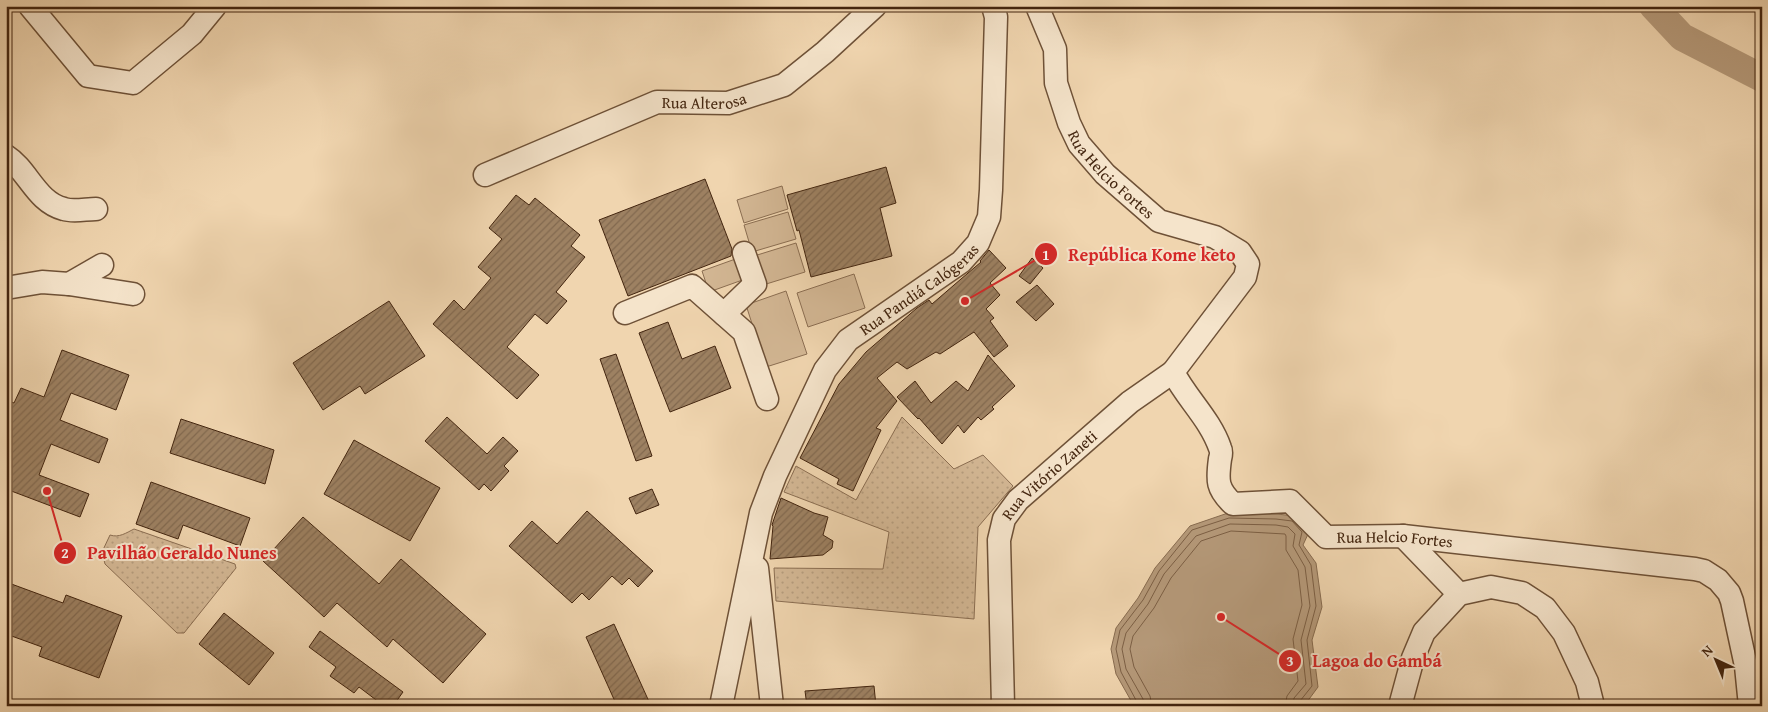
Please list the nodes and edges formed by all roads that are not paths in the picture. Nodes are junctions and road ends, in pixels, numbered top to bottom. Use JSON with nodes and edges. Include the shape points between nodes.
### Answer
{"nodes":[{"id":1,"x":30,"y":6,"type":"edge"},
{"id":2,"x":215,"y":6,"type":"edge"},
{"id":3,"x":875,"y":6,"type":"edge"},
{"id":4,"x":1037,"y":6,"type":"edge"},
{"id":5,"x":989,"y":10,"type":"edge"},
{"id":6,"x":6,"y":156,"type":"edge"},
{"id":7,"x":485,"y":175,"type":"dead end"},
{"id":8,"x":96,"y":209,"type":"dead end"},
{"id":9,"x":744,"y":253,"type":"dead end"},
{"id":10,"x":102,"y":265,"type":"dead end"},
{"id":11,"x":69,"y":284,"type":"junction"},
{"id":12,"x":6,"y":288,"type":"edge"},
{"id":13,"x":133,"y":294,"type":"dead end"},
{"id":14,"x":625,"y":313,"type":"dead end"},
{"id":15,"x":724,"y":314,"type":"junction"},
{"id":16,"x":1173,"y":372,"type":"junction"},
{"id":17,"x":767,"y":399,"type":"dead end"},
{"id":18,"x":1403,"y":536,"type":"junction"},
{"id":19,"x":754,"y":547,"type":"junction"},
{"id":20,"x":1459,"y":594,"type":"junction"},
{"id":21,"x":721,"y":706,"type":"edge"},
{"id":22,"x":772,"y":706,"type":"edge"},
{"id":23,"x":1003,"y":706,"type":"edge"},
{"id":24,"x":1400,"y":706,"type":"edge"},
{"id":25,"x":1591,"y":706,"type":"edge"},
{"id":26,"x":1750,"y":706,"type":"edge"}],
"edges":[{"from":1,"to":2,"type":"street","via":[[88,76],[133,83],[192,34]]},
{"from":3,"to":7,"type":"street","name":"Rua Alterosa","via":[[784,85],[728,103],[657,102]]},
{"from":4,"to":16,"type":"street","name":"Rua Helcio Fortes","via":[[1054,49],[1056,83],[1078,144],[1105,174],[1159,221],[1215,237],[1240,252],[1248,264],[1245,277]]},
{"from":5,"to":19,"type":"street","name":"Rua Pandiá Calógeras","via":[[991,190],[988,217],[978,243],[961,262],[848,340],[825,370],[775,476],[761,513]]},
{"from":6,"to":8,"type":"street","via":[[16,163],[36,190],[58,207],[67,210]]},
{"from":9,"to":15,"type":"street","via":[[755,284]]},
{"from":10,"to":11,"type":"street"},
{"from":11,"to":12,"type":"street","via":[[42,282]]},
{"from":11,"to":13,"type":"street"},
{"from":14,"to":15,"type":"street","via":[[692,286]]},
{"from":15,"to":17,"type":"street","via":[[744,332]]},
{"from":16,"to":18,"type":"street","name":"Rua Helcio Fortes","via":[[1181,388],[1206,418],[1222,450],[1217,478],[1224,495],[1233,504],[1290,502],[1326,537]]},
{"from":16,"to":23,"type":"street","name":"Rua Vitório Zaneti","via":[[1130,402],[1018,500],[1004,519],[999,540]]},
{"from":18,"to":20,"type":"street"},
{"from":18,"to":26,"type":"street","name":"Rua Helcio Fortes","via":[[1695,569],[1711,575],[1724,585],[1732,601],[1746,666]]},
{"from":19,"to":21,"type":"street","name":"Rua Pandiá Calógeras"},
{"from":19,"to":22,"type":"street"},
{"from":20,"to":24,"type":"street","via":[[1424,632]]},
{"from":20,"to":25,"type":"street","via":[[1491,587],[1522,593],[1545,608],[1564,632],[1587,682]]}]}
